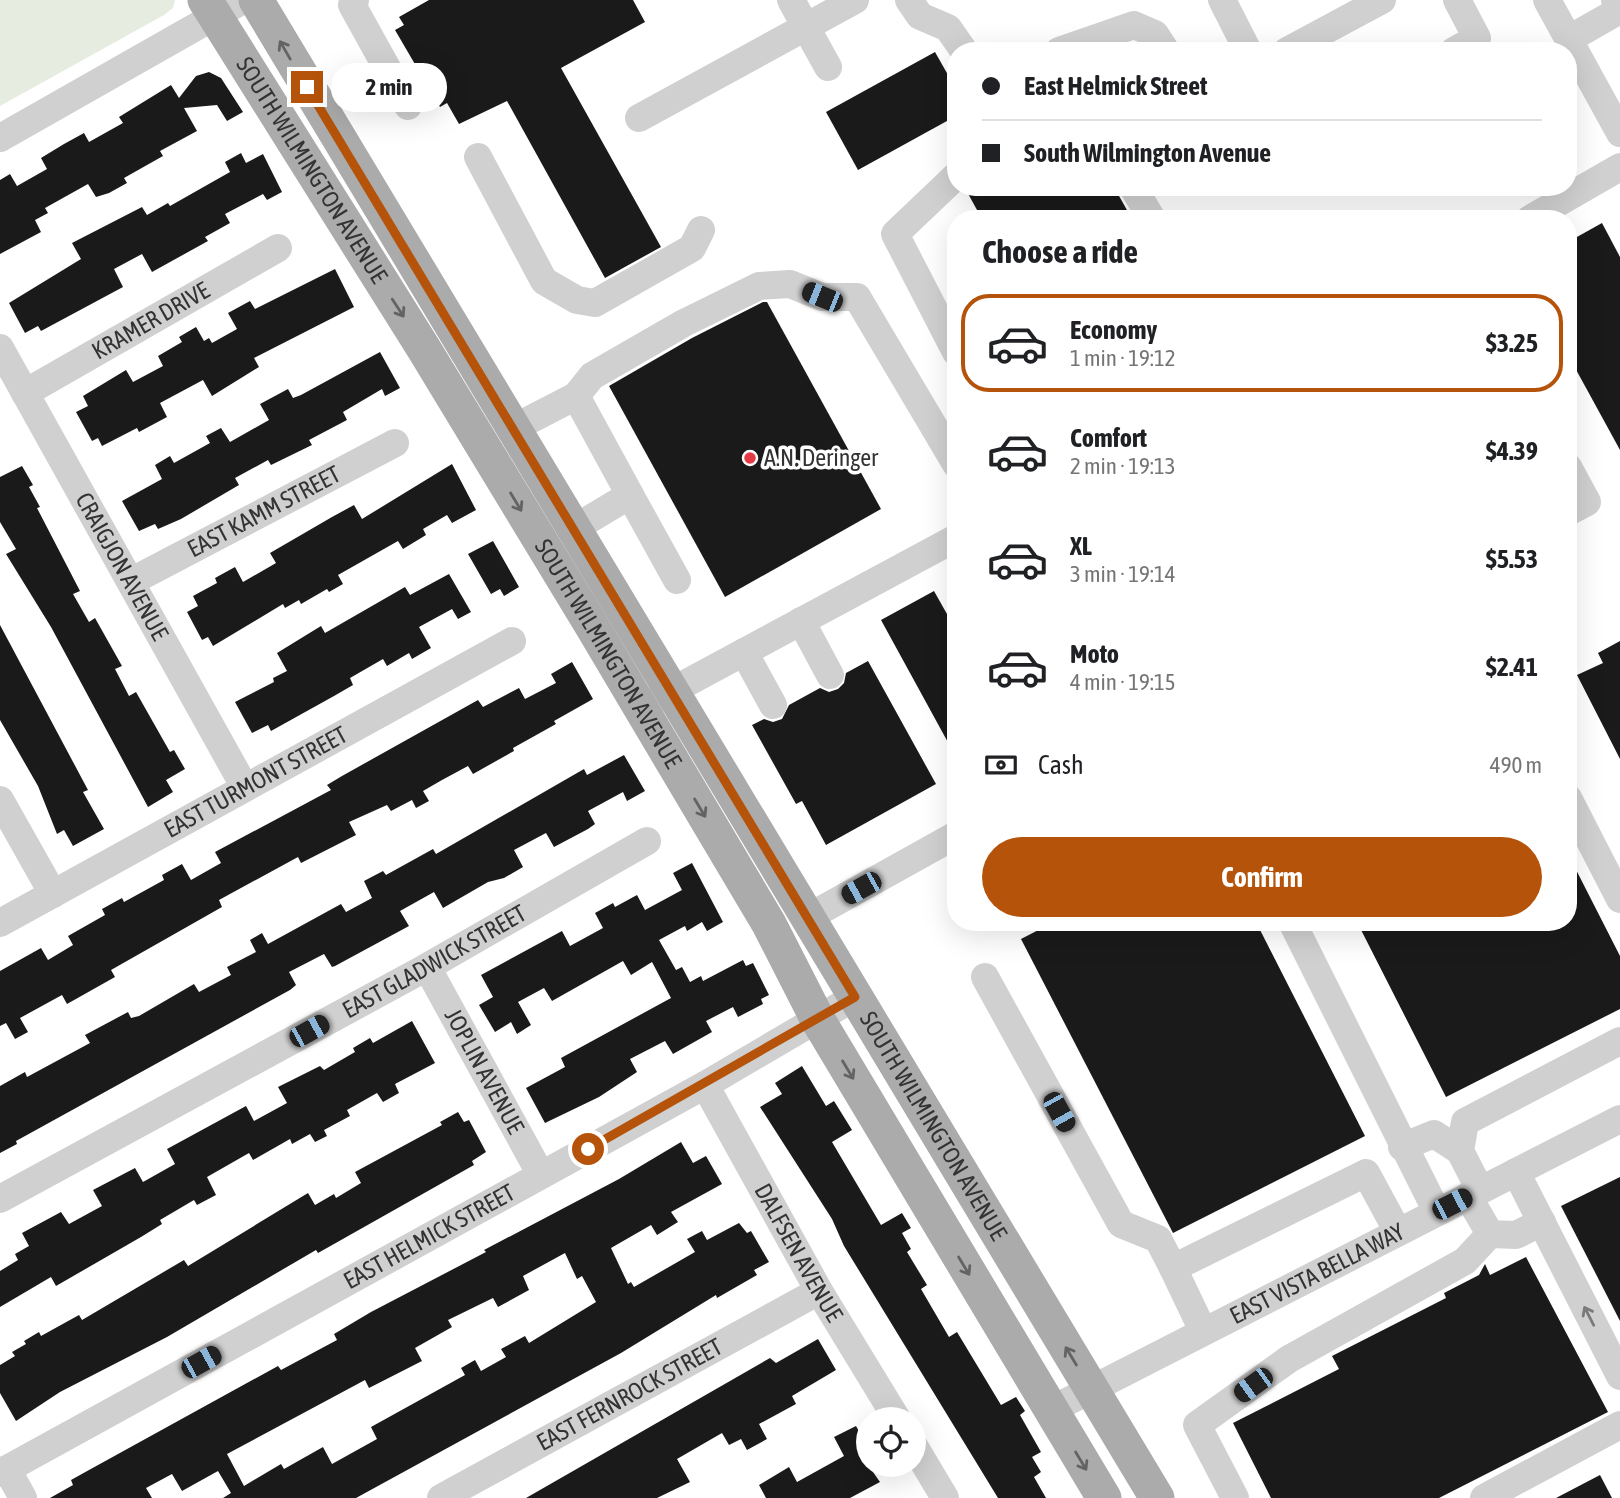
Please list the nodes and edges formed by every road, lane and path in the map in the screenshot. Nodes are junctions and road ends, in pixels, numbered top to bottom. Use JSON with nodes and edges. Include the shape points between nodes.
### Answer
{"nodes":[{"id":1,"x":256,"y":0,"type":"edge"},
{"id":2,"x":355,"y":0,"type":"edge"},
{"id":3,"x":791,"y":0,"type":"edge"},
{"id":4,"x":855,"y":0,"type":"edge"},
{"id":5,"x":909,"y":0,"type":"edge"},
{"id":6,"x":1222,"y":0,"type":"edge"},
{"id":7,"x":1382,"y":0,"type":"edge"},
{"id":8,"x":1457,"y":0,"type":"edge"},
{"id":9,"x":1547,"y":0,"type":"edge"},
{"id":10,"x":1615,"y":0,"type":"edge"},
{"id":11,"x":221,"y":5,"type":"edge"},
{"id":12,"x":806,"y":27,"type":"junction"},
{"id":13,"x":1569,"y":39,"type":"junction"},
{"id":14,"x":958,"y":42,"type":"edge"},
{"id":15,"x":1085,"y":42,"type":"edge"},
{"id":16,"x":1160,"y":42,"type":"edge"},
{"id":17,"x":1243,"y":42,"type":"edge"},
{"id":18,"x":1304,"y":42,"type":"edge"},
{"id":19,"x":1470,"y":42,"type":"edge"},
{"id":20,"x":1571,"y":42,"type":"edge"},
{"id":21,"x":1577,"y":54,"type":"edge"},
{"id":22,"x":828,"y":68,"type":"dead end"},
{"id":23,"x":408,"y":106,"type":"dead end"},
{"id":24,"x":639,"y":118,"type":"dead end"},
{"id":25,"x":1620,"y":133,"type":"edge"},
{"id":26,"x":0,"y":138,"type":"edge"},
{"id":27,"x":478,"y":157,"type":"dead end"},
{"id":28,"x":1620,"y":167,"type":"edge"},
{"id":29,"x":947,"y":185,"type":"edge"},
{"id":30,"x":1577,"y":192,"type":"edge"},
{"id":31,"x":1570,"y":196,"type":"edge"},
{"id":32,"x":1546,"y":210,"type":"edge"},
{"id":33,"x":701,"y":230,"type":"dead end"},
{"id":34,"x":278,"y":248,"type":"dead end"},
{"id":35,"x":947,"y":335,"type":"edge"},
{"id":36,"x":0,"y":348,"type":"edge"},
{"id":37,"x":25,"y":393,"type":"junction"},
{"id":38,"x":576,"y":396,"type":"junction"},
{"id":39,"x":514,"y":428,"type":"junction"},
{"id":40,"x":395,"y":443,"type":"dead end"},
{"id":41,"x":947,"y":449,"type":"edge"},
{"id":42,"x":1577,"y":484,"type":"edge"},
{"id":43,"x":630,"y":495,"type":"junction"},
{"id":44,"x":1577,"y":507,"type":"edge"},
{"id":45,"x":575,"y":528,"type":"junction"},
{"id":46,"x":947,"y":543,"type":"edge"},
{"id":47,"x":677,"y":580,"type":"dead end"},
{"id":48,"x":132,"y":581,"type":"junction"},
{"id":49,"x":802,"y":621,"type":"junction"},
{"id":50,"x":512,"y":641,"type":"dead end"},
{"id":51,"x":744,"y":652,"type":"junction"},
{"id":52,"x":830,"y":675,"type":"dead end"},
{"id":53,"x":672,"y":691,"type":"junction"},
{"id":54,"x":773,"y":705,"type":"dead end"},
{"id":55,"x":640,"y":707,"type":"junction"},
{"id":56,"x":244,"y":786,"type":"junction"},
{"id":57,"x":0,"y":800,"type":"edge"},
{"id":58,"x":1577,"y":815,"type":"edge"},
{"id":59,"x":947,"y":840,"type":"edge"},
{"id":60,"x":647,"y":841,"type":"dead end"},
{"id":61,"x":53,"y":894,"type":"junction"},
{"id":62,"x":1620,"y":899,"type":"edge"},
{"id":63,"x":807,"y":918,"type":"junction"},
{"id":64,"x":0,"y":923,"type":"edge"},
{"id":65,"x":1296,"y":931,"type":"edge"},
{"id":66,"x":428,"y":967,"type":"junction"},
{"id":67,"x":985,"y":977,"type":"dead end"},
{"id":68,"x":855,"y":997,"type":"junction"},
{"id":69,"x":818,"y":1020,"type":"junction"},
{"id":70,"x":1620,"y":1041,"type":"edge"},
{"id":71,"x":705,"y":1085,"type":"junction"},
{"id":72,"x":1620,"y":1119,"type":"edge"},
{"id":73,"x":1402,"y":1147,"type":"junction"},
{"id":74,"x":1460,"y":1151,"type":"junction"},
{"id":75,"x":1516,"y":1172,"type":"junction"},
{"id":76,"x":541,"y":1175,"type":"junction"},
{"id":77,"x":1474,"y":1193,"type":"junction"},
{"id":78,"x":0,"y":1199,"type":"edge"},
{"id":79,"x":1437,"y":1212,"type":"junction"},
{"id":80,"x":1542,"y":1223,"type":"junction"},
{"id":81,"x":1398,"y":1232,"type":"junction"},
{"id":82,"x":1489,"y":1234,"type":"junction"},
{"id":83,"x":1173,"y":1268,"type":"junction"},
{"id":84,"x":819,"y":1291,"type":"junction"},
{"id":85,"x":1203,"y":1331,"type":"junction"},
{"id":86,"x":1620,"y":1377,"type":"edge"},
{"id":87,"x":1091,"y":1388,"type":"junction"},
{"id":88,"x":890,"y":1407,"type":"edge"},
{"id":89,"x":1051,"y":1410,"type":"junction"},
{"id":90,"x":1620,"y":1426,"type":"edge"},
{"id":91,"x":926,"y":1468,"type":"edge"},
{"id":92,"x":4,"y":1471,"type":"edge"},
{"id":93,"x":942,"y":1497,"type":"edge"},
{"id":94,"x":23,"y":1498,"type":"edge"},
{"id":95,"x":441,"y":1498,"type":"edge"},
{"id":96,"x":1104,"y":1498,"type":"edge"},
{"id":97,"x":1157,"y":1498,"type":"edge"},
{"id":98,"x":1235,"y":1498,"type":"edge"},
{"id":99,"x":1484,"y":1498,"type":"edge"}],
"edges":[{"from":39,"to":1,"type":"main road","name":"SOUTH WILMINGTON AVENUE","one_way":true},
{"from":2,"to":23,"type":"street","via":[[352,5]]},
{"from":3,"to":12,"type":"street"},
{"from":4,"to":12,"type":"street"},
{"from":5,"to":14,"type":"street","via":[[920,16],[948,28]]},
{"from":6,"to":17,"type":"street"},
{"from":7,"to":18,"type":"street"},
{"from":8,"to":19,"type":"street","via":[[1477,38]]},
{"from":9,"to":13,"type":"street"},
{"from":10,"to":13,"type":"street","via":[[1620,10]]},
{"from":11,"to":26,"type":"street"},
{"from":11,"to":55,"type":"main road","name":"SOUTH WILMINGTON AVENUE","one_way":true},
{"from":12,"to":22,"type":"street"},
{"from":12,"to":24,"type":"street"},
{"from":13,"to":20,"type":"street"},
{"from":15,"to":16,"type":"street","via":[[1134,25],[1155,34]]},
{"from":21,"to":25,"type":"street"},
{"from":27,"to":33,"type":"street","via":[[544,281],[577,300],[595,303],[668,262],[692,248]]},
{"from":28,"to":30,"type":"street"},
{"from":29,"to":35,"type":"street","via":[[895,234]]},
{"from":31,"to":32,"type":"street"},
{"from":34,"to":37,"type":"street","name":"KRAMER DRIVE"},
{"from":36,"to":37,"type":"street","name":"CRAIGJON AVENUE"},
{"from":37,"to":48,"type":"street","name":"CRAIGJON AVENUE"},
{"from":38,"to":39,"type":"street"},
{"from":38,"to":41,"type":"street","via":[[592,376],[684,323],[759,286],[790,284],[822,297],[857,297]]},
{"from":38,"to":43,"type":"street"},
{"from":39,"to":45,"type":"main road","name":"SOUTH WILMINGTON AVENUE"},
{"from":40,"to":48,"type":"street","name":"EAST KAMM STREET"},
{"from":42,"to":44,"type":"street","via":[[1587,502]]},
{"from":43,"to":45,"type":"street"},
{"from":43,"to":47,"type":"street"},
{"from":45,"to":53,"type":"main road","name":"SOUTH WILMINGTON AVENUE"},
{"from":46,"to":49,"type":"street"},
{"from":48,"to":56,"type":"street","name":"CRAIGJON AVENUE"},
{"from":49,"to":51,"type":"street"},
{"from":49,"to":52,"type":"street"},
{"from":50,"to":56,"type":"street","name":"EAST TURMONT STREET"},
{"from":51,"to":53,"type":"street"},
{"from":51,"to":54,"type":"street"},
{"from":53,"to":55,"type":"street"},
{"from":53,"to":63,"type":"main road","name":"SOUTH WILMINGTON AVENUE"},
{"from":55,"to":69,"type":"main road","name":"SOUTH WILMINGTON AVENUE","one_way":true,"via":[[769,925]]},
{"from":56,"to":61,"type":"street","name":"EAST TURMONT STREET"},
{"from":57,"to":61,"type":"street"},
{"from":58,"to":62,"type":"street"},
{"from":59,"to":63,"type":"street"},
{"from":60,"to":66,"type":"street","name":"EAST GLADWICK STREET"},
{"from":61,"to":64,"type":"street","name":"EAST TURMONT STREET"},
{"from":63,"to":68,"type":"main road","name":"SOUTH WILMINGTON AVENUE"},
{"from":65,"to":73,"type":"street"},
{"from":66,"to":76,"type":"street","name":"JOPLIN AVENUE"},
{"from":66,"to":78,"type":"street","name":"EAST GLADWICK STREET"},
{"from":67,"to":83,"type":"street","via":[[1121,1224],[1158,1239]]},
{"from":68,"to":69,"type":"street","name":"EAST HELMICK STREET"},
{"from":87,"to":68,"type":"main road","name":"SOUTH WILMINGTON AVENUE","one_way":true},
{"from":69,"to":71,"type":"street","name":"EAST HELMICK STREET"},
{"from":69,"to":89,"type":"main road","name":"SOUTH WILMINGTON AVENUE","one_way":true},
{"from":70,"to":74,"type":"street","via":[[1465,1122]]},
{"from":71,"to":76,"type":"street","name":"EAST HELMICK STREET"},
{"from":71,"to":84,"type":"street","name":"DALFSEN AVENUE"},
{"from":72,"to":75,"type":"street","name":"EAST VISTA BELLA WAY"},
{"from":73,"to":74,"type":"street","via":[[1434,1134]]},
{"from":73,"to":79,"type":"street"},
{"from":74,"to":77,"type":"street"},
{"from":75,"to":77,"type":"street","name":"EAST VISTA BELLA WAY"},
{"from":75,"to":80,"type":"street"},
{"from":76,"to":92,"type":"street","name":"EAST HELMICK STREET"},
{"from":77,"to":79,"type":"street","name":"EAST VISTA BELLA WAY"},
{"from":77,"to":82,"type":"street"},
{"from":79,"to":81,"type":"street","name":"EAST VISTA BELLA WAY"},
{"from":80,"to":82,"type":"street","via":[[1516,1235]]},
{"from":86,"to":80,"type":"street","one_way":true},
{"from":81,"to":83,"type":"street","via":[[1366,1172]]},
{"from":81,"to":85,"type":"street","name":"EAST VISTA BELLA WAY"},
{"from":82,"to":98,"type":"street","via":[[1465,1261],[1289,1359],[1197,1425]]},
{"from":83,"to":85,"type":"street"},
{"from":84,"to":88,"type":"street","name":"DALFSEN AVENUE"},
{"from":84,"to":95,"type":"street","name":"EAST FERNROCK STREET"},
{"from":85,"to":87,"type":"street","name":"EAST VISTA BELLA WAY"},
{"from":87,"to":89,"type":"street","name":"EAST VISTA BELLA WAY"},
{"from":87,"to":97,"type":"main road","name":"SOUTH WILMINGTON AVENUE"},
{"from":89,"to":96,"type":"main road","name":"SOUTH WILMINGTON AVENUE","one_way":true},
{"from":90,"to":99,"type":"street"},
{"from":91,"to":93,"type":"street"},
{"from":92,"to":94,"type":"street"}]}
